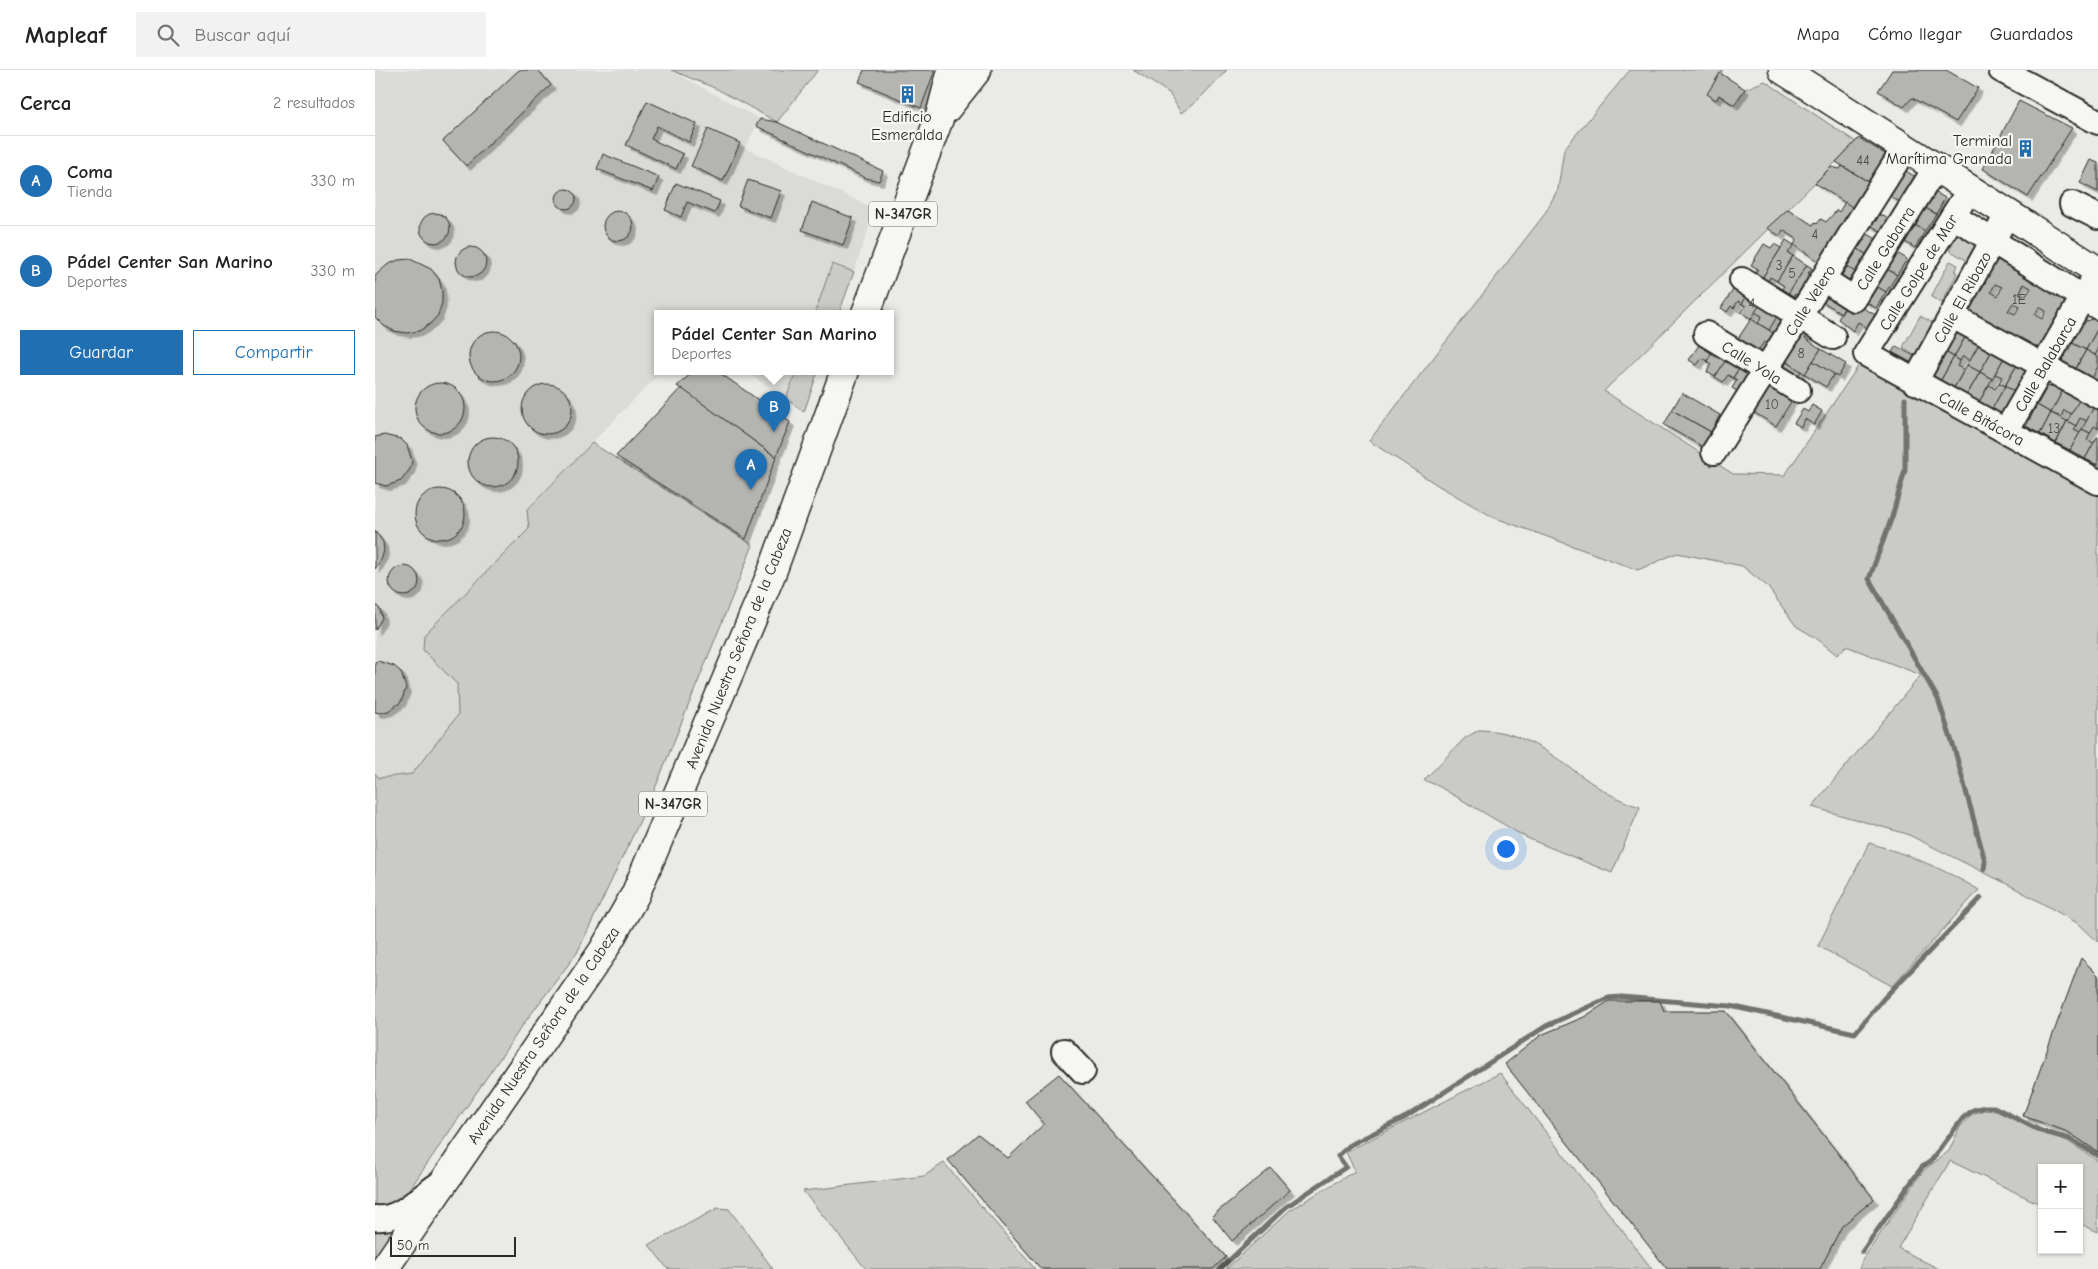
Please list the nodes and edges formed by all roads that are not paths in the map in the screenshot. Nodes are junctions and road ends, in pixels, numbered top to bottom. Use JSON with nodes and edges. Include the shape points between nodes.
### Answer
{"nodes":[{"id":1,"x":952,"y":70,"type":"edge"},
{"id":2,"x":977,"y":70,"type":"edge"},
{"id":3,"x":1783,"y":70,"type":"edge"},
{"id":4,"x":2001,"y":70,"type":"edge"},
{"id":5,"x":2034,"y":78,"type":"edge"},
{"id":6,"x":940,"y":116,"type":"junction"},
{"id":7,"x":2098,"y":122,"type":"edge"},
{"id":8,"x":1905,"y":148,"type":"junction"},
{"id":9,"x":1936,"y":167,"type":"junction"},
{"id":10,"x":1970,"y":189,"type":"junction"},
{"id":11,"x":2072,"y":204,"type":"dead end"},
{"id":12,"x":2008,"y":213,"type":"junction"},
{"id":13,"x":1953,"y":216,"type":"junction"},
{"id":14,"x":2098,"y":217,"type":"edge"},
{"id":15,"x":1993,"y":241,"type":"junction"},
{"id":16,"x":2098,"y":271,"type":"edge"},
{"id":17,"x":1823,"y":279,"type":"junction"},
{"id":18,"x":1742,"y":280,"type":"dead end"},
{"id":19,"x":2090,"y":302,"type":"edge"},
{"id":20,"x":867,"y":310,"type":"edge"},
{"id":21,"x":1800,"y":316,"type":"junction"},
{"id":22,"x":1960,"y":320,"type":"dead end"},
{"id":23,"x":1706,"y":334,"type":"dead end"},
{"id":24,"x":1833,"y":337,"type":"dead end"},
{"id":25,"x":1866,"y":354,"type":"joint"},
{"id":26,"x":2043,"y":366,"type":"junction"},
{"id":27,"x":1765,"y":370,"type":"junction"},
{"id":28,"x":844,"y":375,"type":"edge"},
{"id":29,"x":1915,"y":382,"type":"junction"},
{"id":30,"x":1798,"y":390,"type":"dead end"},
{"id":31,"x":2098,"y":396,"type":"edge"},
{"id":32,"x":2006,"y":431,"type":"junction"},
{"id":33,"x":1714,"y":452,"type":"dead end"},
{"id":34,"x":2098,"y":482,"type":"edge"},
{"id":35,"x":1064,"y":1051,"type":"dead end"},
{"id":36,"x":1083,"y":1071,"type":"dead end"},
{"id":37,"x":445,"y":1180,"type":"junction"},
{"id":38,"x":375,"y":1218,"type":"edge"},
{"id":39,"x":384,"y":1269,"type":"edge"}],
"edges":[{"from":1,"to":6,"type":"highway","number":"N-347GR"},
{"from":2,"to":6,"type":"highway","number":"N-347GR"},
{"from":3,"to":8,"type":"highway"},
{"from":4,"to":5,"type":"street"},
{"from":5,"to":7,"type":"street"},
{"from":6,"to":20,"type":"highway","number":"N-347GR"},
{"from":8,"to":9,"type":"highway"},
{"from":8,"to":17,"type":"street","name":"Calle Velero"},
{"from":9,"to":10,"type":"highway"},
{"from":9,"to":17,"type":"street","name":"Calle Gabarra","via":[[1854,299]]},
{"from":10,"to":12,"type":"highway"},
{"from":10,"to":13,"type":"street","name":"Calle Golpe de Mar"},
{"from":11,"to":14,"type":"street"},
{"from":12,"to":15,"type":"street","name":"Calle El Ribazo"},
{"from":12,"to":16,"type":"highway"},
{"from":13,"to":15,"type":"street"},
{"from":13,"to":25,"type":"street","name":"Calle Golpe de Mar"},
{"from":15,"to":19,"type":"street"},
{"from":15,"to":29,"type":"street","name":"Calle El Ribazo"},
{"from":16,"to":19,"type":"street","name":"Calle Balabarca"},
{"from":17,"to":21,"type":"street","name":"Calle Velero"},
{"from":18,"to":21,"type":"street"},
{"from":19,"to":26,"type":"street","name":"Calle Balabarca"},
{"from":21,"to":24,"type":"street"},
{"from":21,"to":27,"type":"street","name":"Calle Velero"},
{"from":22,"to":26,"type":"street"},
{"from":23,"to":27,"type":"street","name":"Calle Yola"},
{"from":25,"to":29,"type":"street","name":"Calle Bitácora"},
{"from":26,"to":31,"type":"street"},
{"from":26,"to":32,"type":"street","name":"Calle Balabarca"},
{"from":27,"to":30,"type":"street","name":"Calle Yola"},
{"from":27,"to":33,"type":"street","name":"Calle Velero"},
{"from":28,"to":37,"type":"highway","name":"Avenida Nuestra Señora de la Cabeza","number":"N-347GR","via":[[772,572],[635,895],[603,951]]},
{"from":29,"to":32,"type":"street","name":"Calle Bitácora"},
{"from":32,"to":34,"type":"street","name":"Calle Bitácora"},
{"from":35,"to":36,"type":"street"},
{"from":37,"to":38,"type":"street","via":[[399,1214]]},
{"from":37,"to":39,"type":"highway","name":"Avenida Nuestra Señora de la Cabeza","number":"N-347GR"}]}
